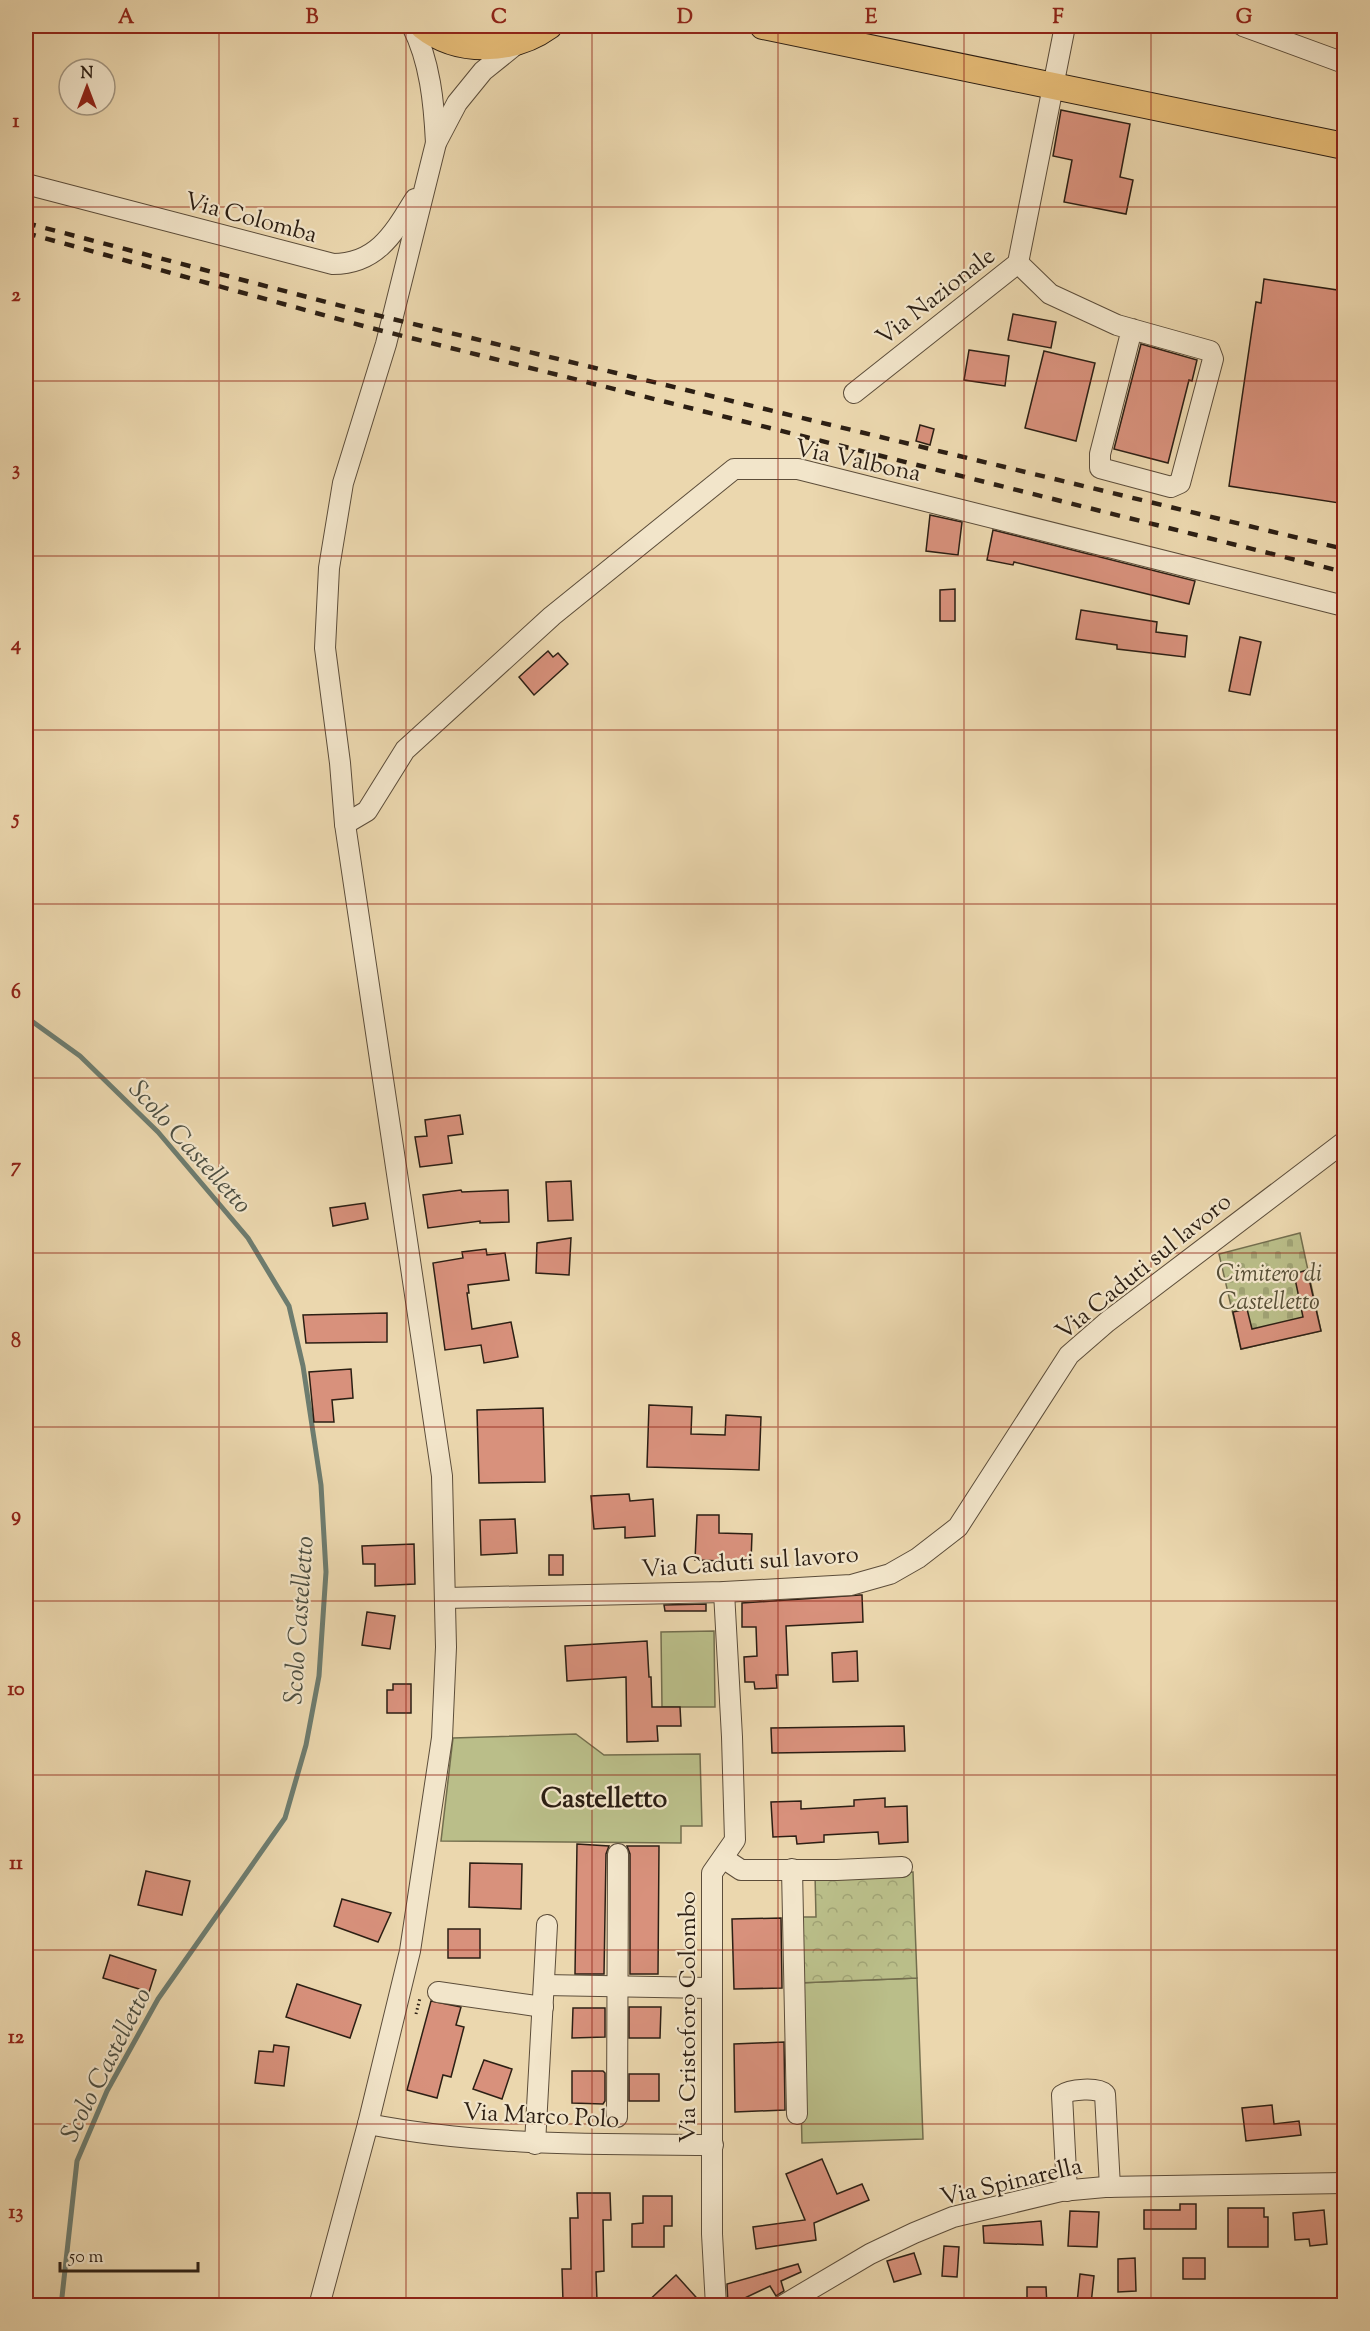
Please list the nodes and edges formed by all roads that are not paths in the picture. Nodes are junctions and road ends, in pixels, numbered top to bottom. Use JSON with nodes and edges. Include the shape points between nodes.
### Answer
{"nodes":[{"id":1,"x":412,"y":26,"type":"edge"},
{"id":2,"x":423,"y":26,"type":"edge"},
{"id":3,"x":549,"y":26,"type":"edge"},
{"id":4,"x":763,"y":26,"type":"edge"},
{"id":5,"x":1065,"y":26,"type":"edge"},
{"id":6,"x":1243,"y":26,"type":"edge"},
{"id":7,"x":521,"y":41,"type":"junction"},
{"id":8,"x":1344,"y":63,"type":"edge"},
{"id":9,"x":1052,"y":85,"type":"junction"},
{"id":10,"x":436,"y":143,"type":"junction"},
{"id":11,"x":1344,"y":146,"type":"edge"},
{"id":12,"x":426,"y":180,"type":"junction"},
{"id":13,"x":26,"y":184,"type":"edge"},
{"id":14,"x":1018,"y":264,"type":"junction"},
{"id":15,"x":1132,"y":329,"type":"junction"},
{"id":16,"x":855,"y":393,"type":"dead end"},
{"id":17,"x":1344,"y":606,"type":"edge"},
{"id":18,"x":345,"y":824,"type":"junction"},
{"id":19,"x":1344,"y":1142,"type":"edge"},
{"id":20,"x":724,"y":1592,"type":"junction"},
{"id":21,"x":446,"y":1598,"type":"junction"},
{"id":22,"x":618,"y":1854,"type":"dead end"},
{"id":23,"x":723,"y":1858,"type":"junction"},
{"id":24,"x":902,"y":1867,"type":"dead end"},
{"id":25,"x":792,"y":1869,"type":"junction"},
{"id":26,"x":547,"y":1924,"type":"dead end"},
{"id":27,"x":544,"y":1985,"type":"junction"},
{"id":28,"x":617,"y":1986,"type":"junction"},
{"id":29,"x":710,"y":1988,"type":"junction"},
{"id":30,"x":438,"y":1992,"type":"road end"},
{"id":31,"x":543,"y":2007,"type":"junction"},
{"id":32,"x":797,"y":2114,"type":"dead end"},
{"id":33,"x":617,"y":2117,"type":"dead end"},
{"id":34,"x":368,"y":2124,"type":"junction"},
{"id":35,"x":535,"y":2144,"type":"junction"},
{"id":36,"x":713,"y":2145,"type":"junction"},
{"id":37,"x":1344,"y":2182,"type":"edge"},
{"id":38,"x":1110,"y":2187,"type":"junction"},
{"id":39,"x":1067,"y":2191,"type":"junction"},
{"id":40,"x":319,"y":2306,"type":"edge"},
{"id":41,"x":716,"y":2306,"type":"edge"},
{"id":42,"x":782,"y":2306,"type":"edge"}],
"edges":[{"from":1,"to":10,"type":"street","via":[[427,67]]},
{"from":2,"to":7,"type":"main road","via":[[461,44],[494,46]]},
{"from":3,"to":7,"type":"main road"},
{"from":4,"to":9,"type":"main road"},
{"from":5,"to":9,"type":"street","name":"Via Nazionale"},
{"from":6,"to":8,"type":"street"},
{"from":7,"to":10,"type":"street","via":[[483,71],[457,104]]},
{"from":9,"to":11,"type":"main road"},
{"from":9,"to":14,"type":"street","name":"Via Nazionale"},
{"from":10,"to":12,"type":"street"},
{"from":12,"to":13,"type":"street","name":"Via Colomba","via":[[392,236],[367,257],[345,264],[320,262]]},
{"from":12,"to":18,"type":"street","via":[[386,344],[344,483],[329,568],[325,648]]},
{"from":14,"to":15,"type":"street","via":[[1050,294]]},
{"from":14,"to":16,"type":"street","name":"Via Nazionale"},
{"from":15,"to":15,"type":"street","via":[[1210,351],[1213,359],[1180,483],[1171,487],[1100,468],[1100,454]]},
{"from":17,"to":18,"type":"street","name":"Via Valbona","via":[[798,469],[734,469],[552,616],[431,726],[405,750],[367,811]]},
{"from":18,"to":21,"type":"street","via":[[442,1476]]},
{"from":19,"to":20,"type":"street","name":"Via Caduti sul lavoro","via":[[1069,1355],[958,1527],[918,1558],[890,1574],[851,1585]]},
{"from":20,"to":21,"type":"street","name":"Via Caduti sul lavoro"},
{"from":20,"to":23,"type":"street","name":"Via Cristoforo Colombo","via":[[735,1840]]},
{"from":21,"to":34,"type":"street","via":[[442,1738],[424,1869],[410,1952]]},
{"from":22,"to":28,"type":"street"},
{"from":23,"to":25,"type":"street","via":[[741,1870]]},
{"from":23,"to":29,"type":"street","name":"Via Cristoforo Colombo","via":[[712,1873]]},
{"from":24,"to":25,"type":"street"},
{"from":25,"to":32,"type":"street"},
{"from":26,"to":27,"type":"street"},
{"from":27,"to":28,"type":"street"},
{"from":27,"to":31,"type":"street"},
{"from":28,"to":29,"type":"street"},
{"from":28,"to":33,"type":"street"},
{"from":29,"to":36,"type":"street","name":"Via Cristoforo Colombo"},
{"from":30,"to":31,"type":"street"},
{"from":31,"to":35,"type":"street"},
{"from":34,"to":35,"type":"street","name":"Via Marco Polo","via":[[424,2134]]},
{"from":34,"to":40,"type":"street"},
{"from":35,"to":36,"type":"street","name":"Via Marco Polo"},
{"from":36,"to":41,"type":"street","name":"Via Cristoforo Colombo"},
{"from":37,"to":38,"type":"street","name":"Via Spinarella"},
{"from":38,"to":39,"type":"street","name":"Via Spinarella"},
{"from":38,"to":39,"type":"street","via":[[1105,2094],[1099,2090],[1067,2092],[1062,2095]]},
{"from":39,"to":42,"type":"street","name":"Via Spinarella","via":[[953,2217],[870,2254]]}]}
